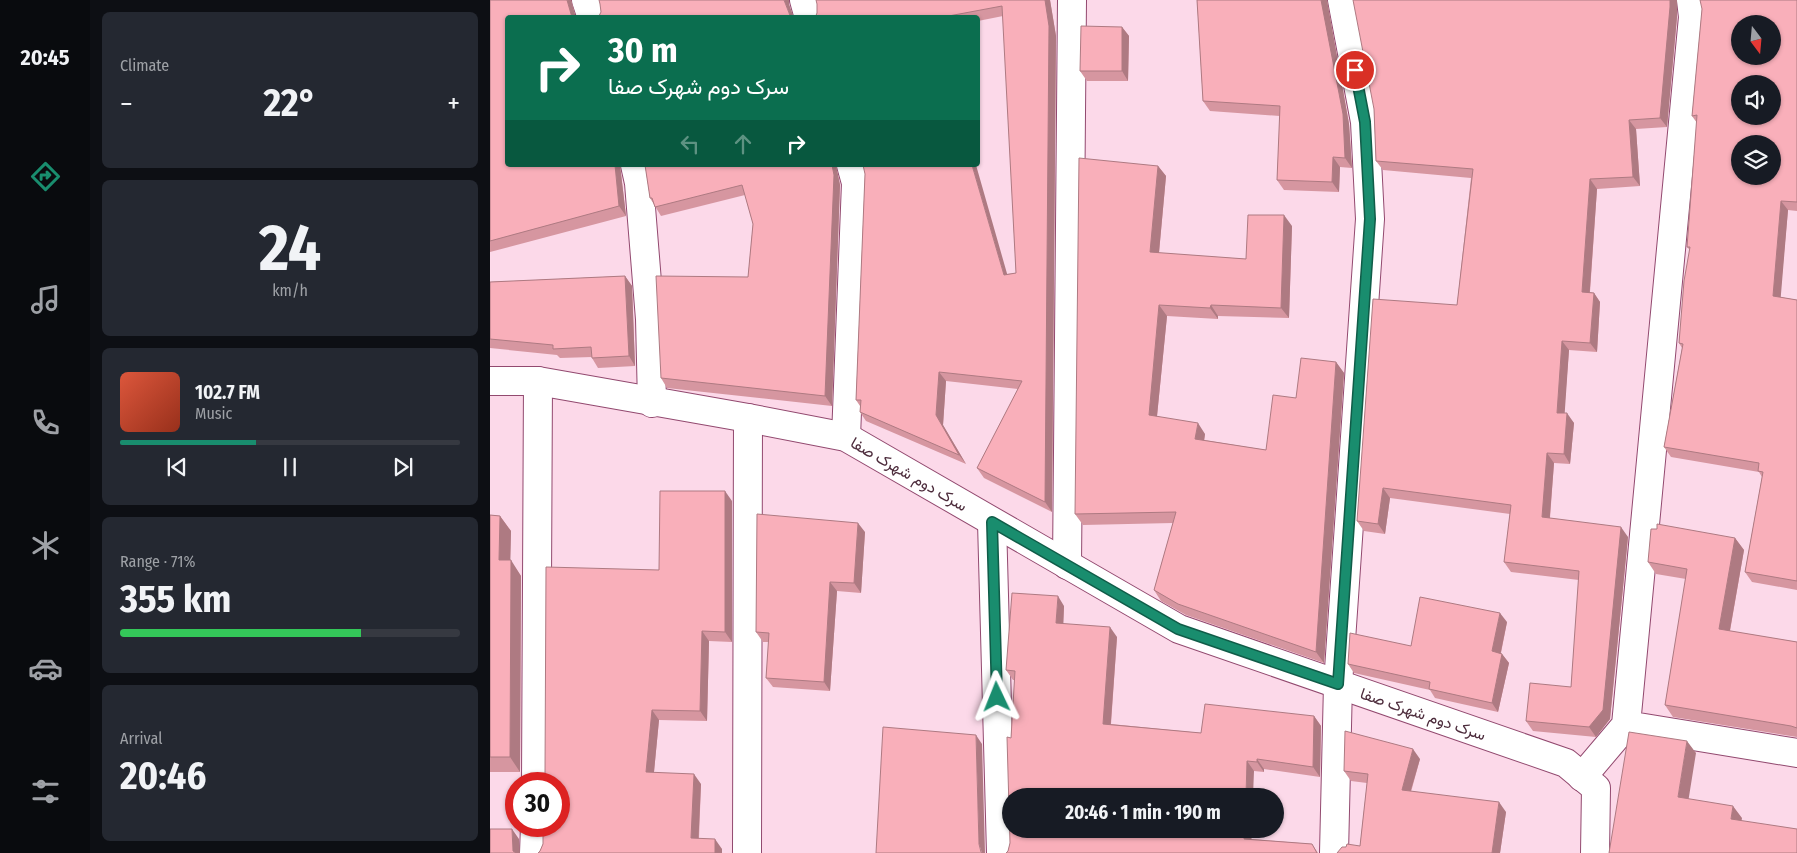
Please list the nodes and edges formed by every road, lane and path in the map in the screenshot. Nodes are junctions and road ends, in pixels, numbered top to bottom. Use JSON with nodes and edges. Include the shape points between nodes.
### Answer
{"nodes":[{"id":1,"x":586,"y":0,"type":"edge"},
{"id":2,"x":804,"y":0,"type":"edge"},
{"id":3,"x":1072,"y":0,"type":"edge"},
{"id":4,"x":1342,"y":0,"type":"edge"},
{"id":5,"x":1691,"y":0,"type":"edge"},
{"id":6,"x":591,"y":15,"type":"edge"},
{"id":7,"x":808,"y":15,"type":"edge"},
{"id":8,"x":636,"y":167,"type":"edge"},
{"id":9,"x":852,"y":167,"type":"edge"},
{"id":10,"x":490,"y":381,"type":"edge"},
{"id":11,"x":538,"y":382,"type":"junction"},
{"id":12,"x":652,"y":402,"type":"junction"},
{"id":13,"x":748,"y":418,"type":"junction"},
{"id":14,"x":846,"y":437,"type":"junction"},
{"id":15,"x":992,"y":522,"type":"junction"},
{"id":16,"x":1067,"y":565,"type":"junction"},
{"id":17,"x":1338,"y":684,"type":"junction"},
{"id":18,"x":1626,"y":725,"type":"junction"},
{"id":19,"x":1797,"y":753,"type":"edge"},
{"id":20,"x":536,"y":772,"type":"edge"},
{"id":21,"x":1582,"y":777,"type":"junction"},
{"id":22,"x":535,"y":837,"type":"edge"},
{"id":23,"x":534,"y":853,"type":"edge"},
{"id":24,"x":747,"y":853,"type":"edge"},
{"id":25,"x":1001,"y":853,"type":"edge"},
{"id":26,"x":1334,"y":853,"type":"edge"},
{"id":27,"x":1595,"y":853,"type":"edge"}],
"edges":[{"from":1,"to":6,"type":"street"},
{"from":2,"to":7,"type":"street"},
{"from":3,"to":16,"type":"street"},
{"from":4,"to":17,"type":"street","via":[[1365,122],[1370,219]]},
{"from":5,"to":18,"type":"street","via":[[1692,27]]},
{"from":8,"to":12,"type":"street","via":[[650,319]]},
{"from":9,"to":14,"type":"street","via":[[856,183]]},
{"from":10,"to":11,"type":"street","name":"سرک دوم شهرک صفا"},
{"from":11,"to":12,"type":"street","name":"سرک دوم شهرک صفا"},
{"from":11,"to":20,"type":"street"},
{"from":12,"to":13,"type":"street","name":"سرک دوم شهرک صفا"},
{"from":13,"to":14,"type":"street","name":"سرک دوم شهرک صفا"},
{"from":13,"to":24,"type":"street"},
{"from":14,"to":15,"type":"street","name":"سرک دوم شهرک صفا"},
{"from":15,"to":16,"type":"street","name":"سرک دوم شهرک صفا"},
{"from":15,"to":25,"type":"street"},
{"from":16,"to":17,"type":"street","name":"سرک دوم شهرک صفا","via":[[1178,629]]},
{"from":17,"to":21,"type":"street","name":"سرک دوم شهرک صفا","via":[[1566,764]]},
{"from":17,"to":26,"type":"street"},
{"from":18,"to":19,"type":"street"},
{"from":18,"to":21,"type":"street"},
{"from":21,"to":27,"type":"street","name":"سرک دوم شهرک صفا","via":[[1596,788]]},
{"from":22,"to":23,"type":"street"}]}
